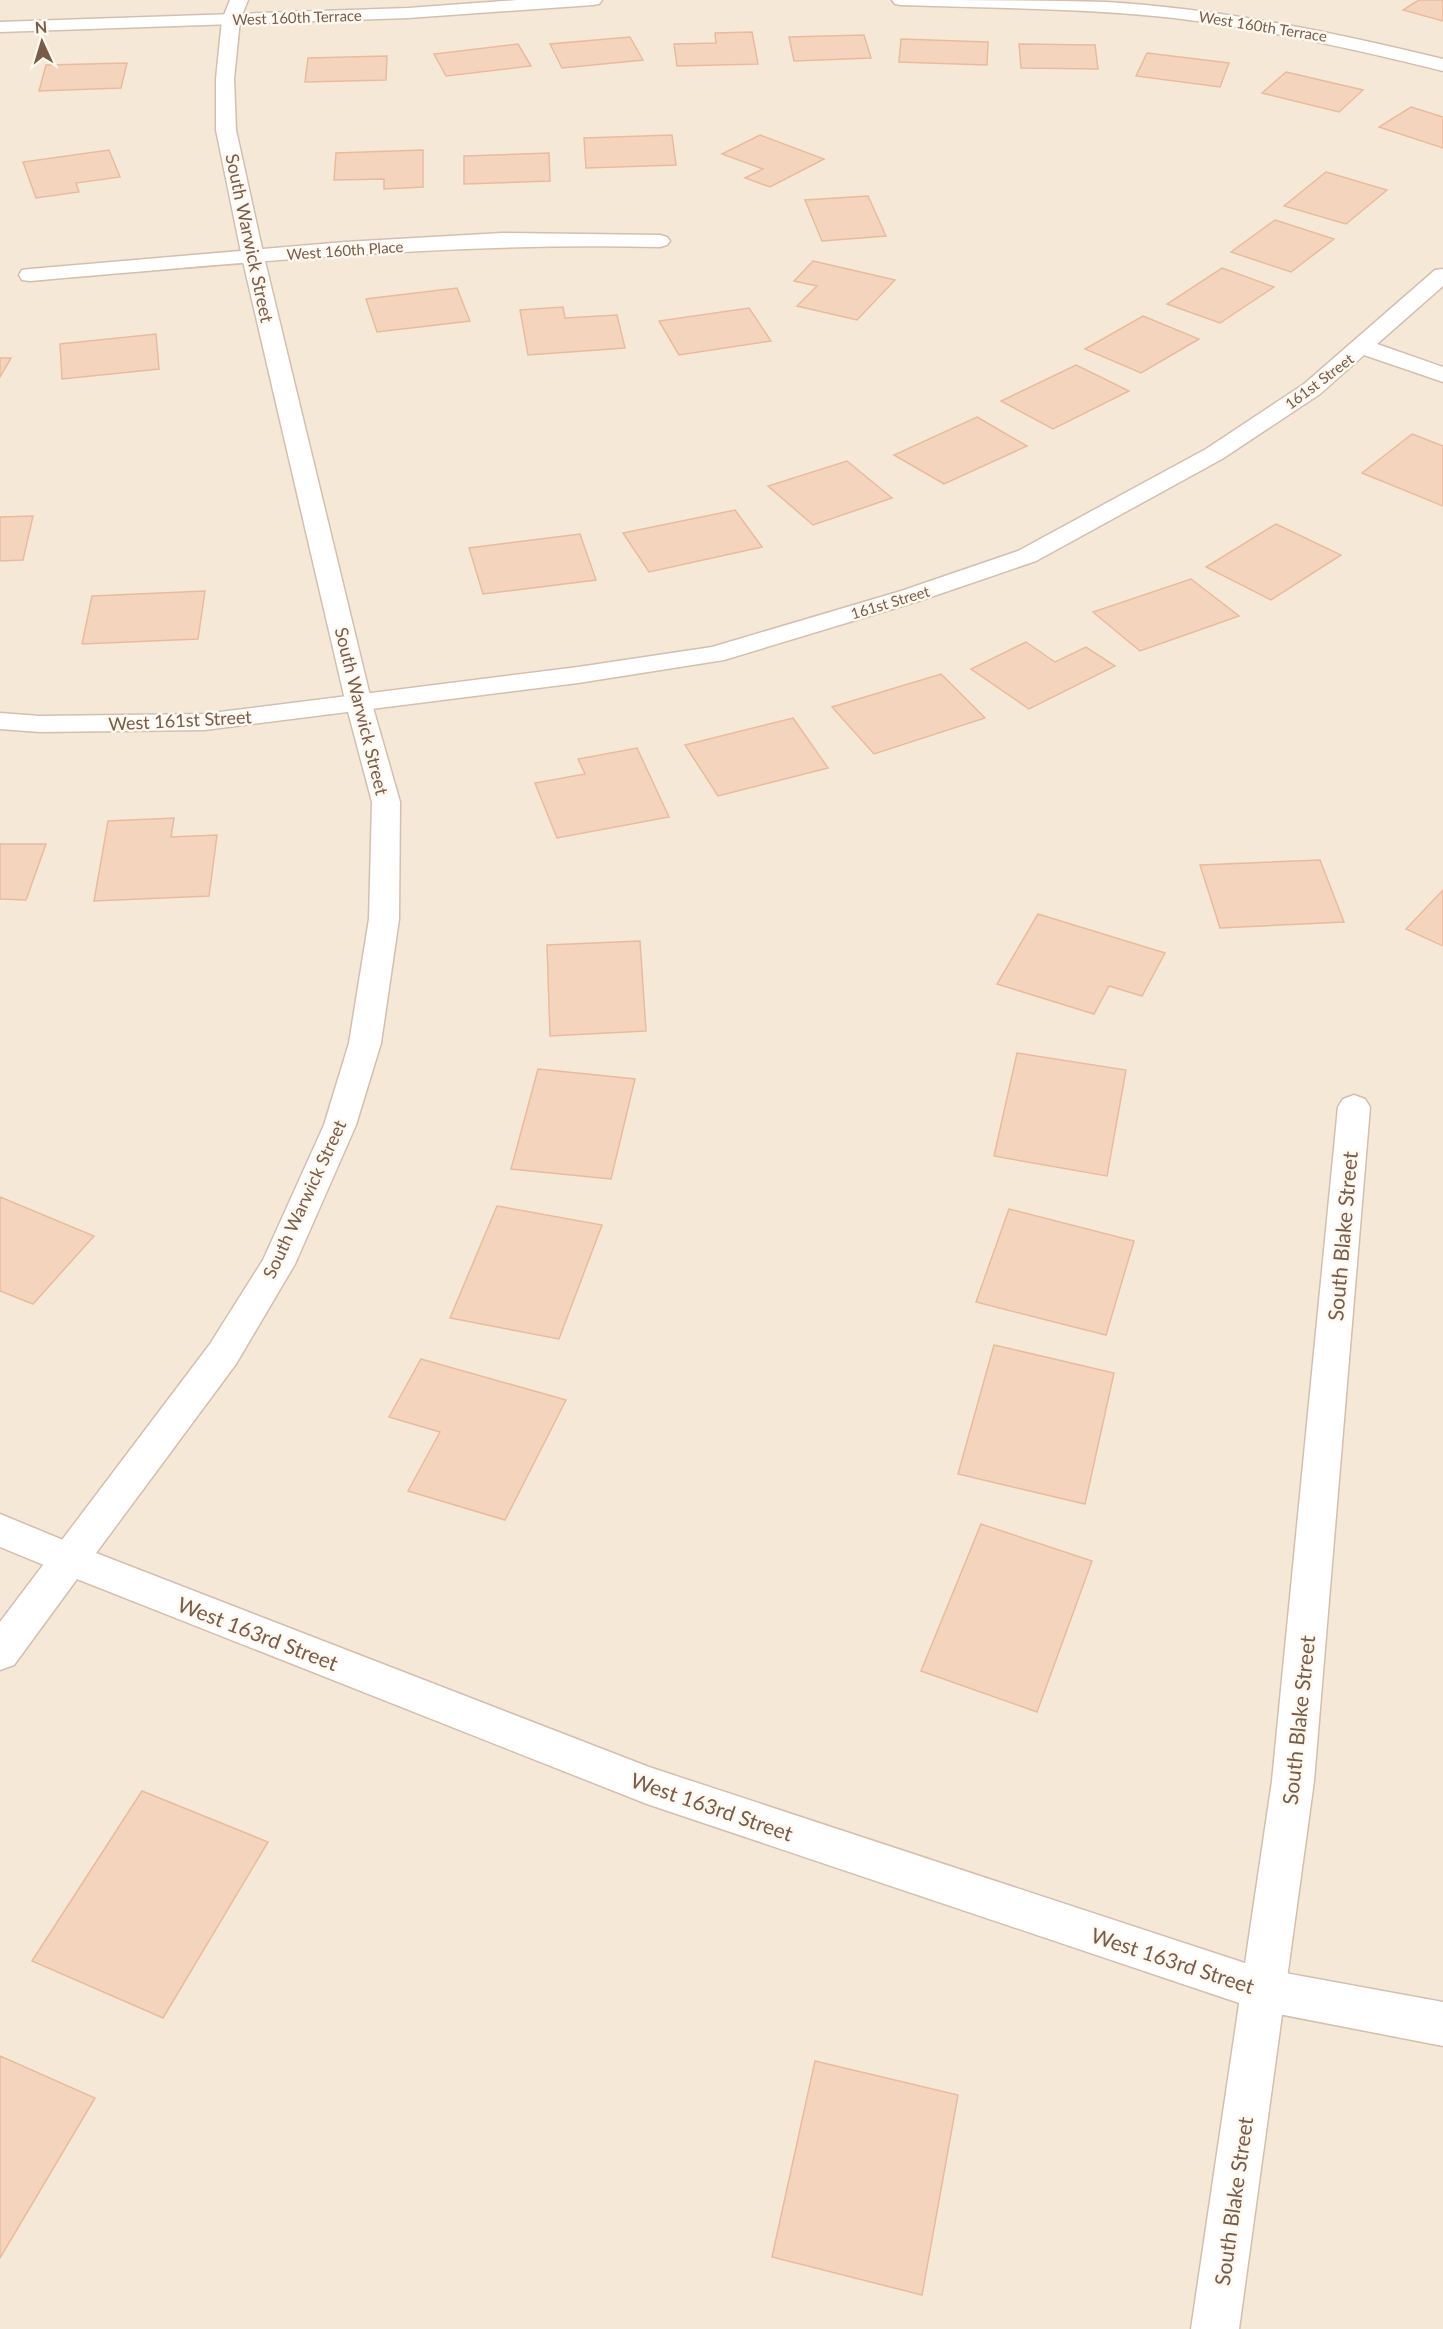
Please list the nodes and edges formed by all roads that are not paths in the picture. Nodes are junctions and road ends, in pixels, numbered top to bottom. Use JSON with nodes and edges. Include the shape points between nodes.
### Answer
{"nodes":[{"id":1,"x":593,"y":0,"type":"edge"},
{"id":2,"x":901,"y":0,"type":"edge"},
{"id":3,"x":235,"y":10,"type":"edge"},
{"id":4,"x":0,"y":27,"type":"edge"},
{"id":5,"x":1443,"y":65,"type":"edge"},
{"id":6,"x":660,"y":241,"type":"dead end"},
{"id":7,"x":253,"y":257,"type":"junction"},
{"id":8,"x":30,"y":275,"type":"dead end"},
{"id":9,"x":1443,"y":275,"type":"edge"},
{"id":10,"x":1363,"y":347,"type":"junction"},
{"id":11,"x":1443,"y":375,"type":"edge"},
{"id":12,"x":359,"y":704,"type":"junction"},
{"id":13,"x":0,"y":721,"type":"edge"},
{"id":14,"x":1354,"y":1107,"type":"dead end"},
{"id":15,"x":0,"y":1530,"type":"edge"},
{"id":16,"x":71,"y":1560,"type":"junction"},
{"id":17,"x":0,"y":1653,"type":"edge"},
{"id":18,"x":1263,"y":1990,"type":"junction"},
{"id":19,"x":1443,"y":2024,"type":"edge"},
{"id":20,"x":1215,"y":2329,"type":"edge"}],
"edges":[{"from":1,"to":3,"type":"street","name":"West 160th Terrace","via":[[408,13]]},
{"from":2,"to":5,"type":"street","name":"West 160th Terrace","via":[[1080,6],[1221,18],[1325,36]]},
{"from":3,"to":4,"type":"street","name":"West 160th Terrace"},
{"from":3,"to":7,"type":"street","name":"South Warwick Street","via":[[225,79],[226,130]]},
{"from":6,"to":7,"type":"street","name":"West 160th Place","via":[[584,237],[486,240]]},
{"from":7,"to":8,"type":"street","name":"West 160th Place"},
{"from":7,"to":12,"type":"street","name":"South Warwick Street"},
{"from":9,"to":10,"type":"street","name":"161st Street"},
{"from":10,"to":11,"type":"street"},
{"from":10,"to":12,"type":"street","name":"161st Street","via":[[1312,389],[1214,454],[1027,556],[910,596],[715,654]]},
{"from":12,"to":13,"type":"street","name":"West 161st Street","via":[[204,722]]},
{"from":12,"to":16,"type":"street","name":"South Warwick Street","via":[[386,802],[384,919],[365,1043],[340,1125],[278,1264],[224,1354]]},
{"from":14,"to":18,"type":"street","name":"South Blake Street","via":[[1293,1781]]},
{"from":15,"to":16,"type":"street","name":"West 163rd Street"},
{"from":16,"to":17,"type":"street","name":"South Warwick Street"},
{"from":16,"to":18,"type":"street","name":"West 163rd Street","via":[[647,1785]]},
{"from":18,"to":19,"type":"street","name":"West 163rd Street"},
{"from":18,"to":20,"type":"street","name":"South Blake Street"}]}
